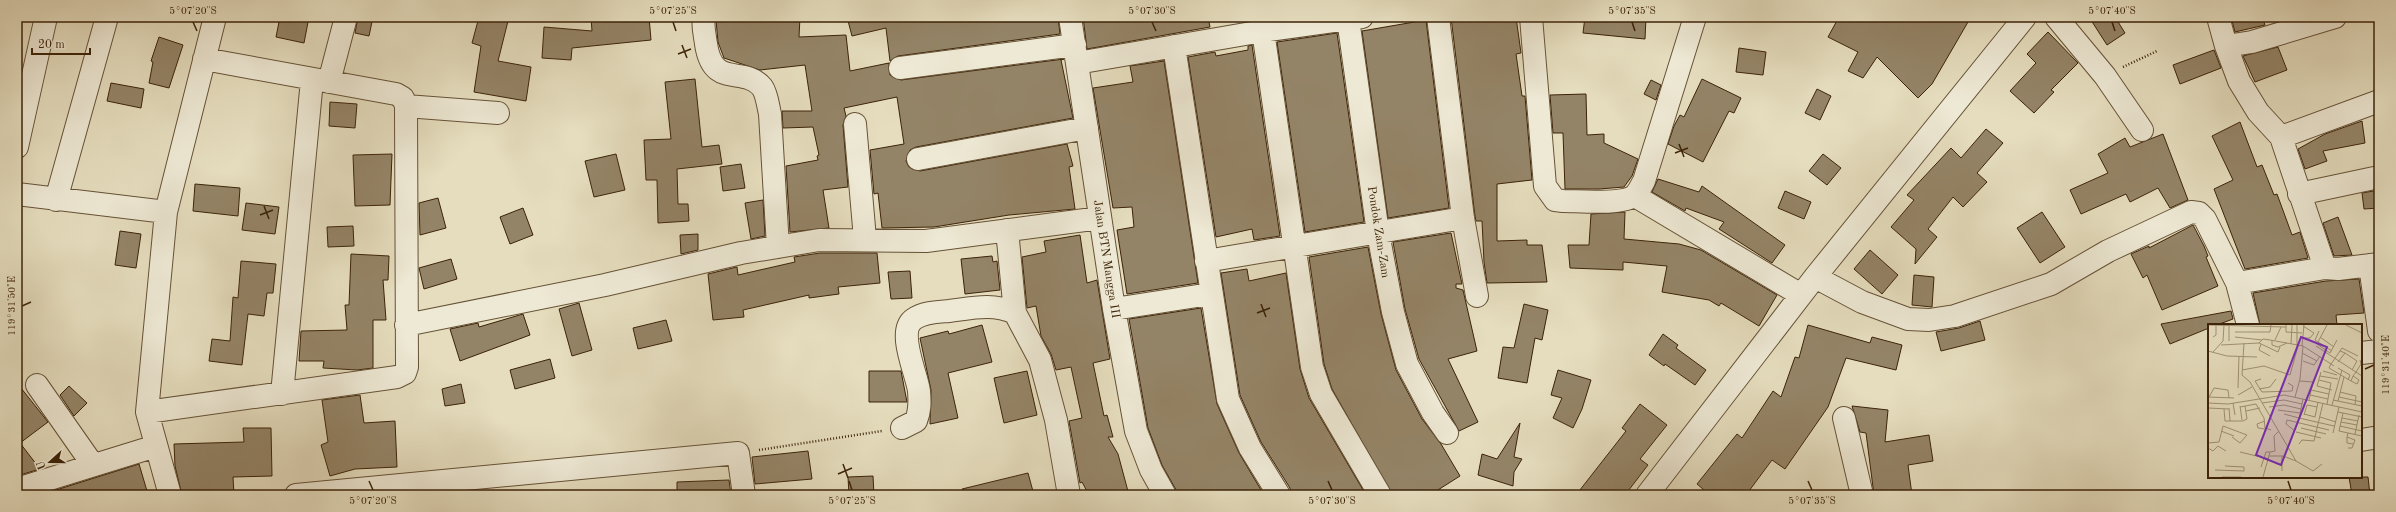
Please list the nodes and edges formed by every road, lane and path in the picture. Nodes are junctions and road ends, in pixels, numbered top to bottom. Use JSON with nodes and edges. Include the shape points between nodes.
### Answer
{"nodes":[{"id":1,"x":46,"y":17,"type":"edge"},
{"id":2,"x":107,"y":17,"type":"edge"},
{"id":3,"x":215,"y":17,"type":"edge"},
{"id":4,"x":346,"y":17,"type":"edge"},
{"id":5,"x":704,"y":17,"type":"edge"},
{"id":6,"x":1070,"y":17,"type":"edge"},
{"id":7,"x":1438,"y":17,"type":"edge"},
{"id":8,"x":1530,"y":17,"type":"edge"},
{"id":9,"x":1695,"y":17,"type":"edge"},
{"id":10,"x":2056,"y":17,"type":"edge"},
{"id":11,"x":2218,"y":17,"type":"edge"},
{"id":12,"x":2335,"y":17,"type":"edge"},
{"id":13,"x":1355,"y":18,"type":"edge"},
{"id":14,"x":2015,"y":21,"type":"edge"},
{"id":15,"x":1263,"y":31,"type":"junction"},
{"id":16,"x":1174,"y":46,"type":"junction"},
{"id":17,"x":2226,"y":46,"type":"junction"},
{"id":18,"x":2157,"y":51,"type":"dead end"},
{"id":19,"x":1076,"y":54,"type":"junction"},
{"id":20,"x":204,"y":59,"type":"junction"},
{"id":21,"x":900,"y":68,"type":"dead end"},
{"id":22,"x":2105,"y":76,"type":"junction"},
{"id":23,"x":321,"y":81,"type":"junction"},
{"id":24,"x":2379,"y":101,"type":"edge"},
{"id":25,"x":406,"y":106,"type":"junction"},
{"id":26,"x":498,"y":113,"type":"dead end"},
{"id":27,"x":855,"y":124,"type":"dead end"},
{"id":28,"x":1087,"y":128,"type":"junction"},
{"id":29,"x":2142,"y":130,"type":"dead end"},
{"id":30,"x":2281,"y":137,"type":"junction"},
{"id":31,"x":17,"y":147,"type":"edge"},
{"id":32,"x":918,"y":159,"type":"dead end"},
{"id":33,"x":2379,"y":177,"type":"edge"},
{"id":34,"x":17,"y":194,"type":"edge"},
{"id":35,"x":2299,"y":194,"type":"junction"},
{"id":36,"x":1635,"y":196,"type":"junction"},
{"id":37,"x":56,"y":200,"type":"junction"},
{"id":38,"x":166,"y":212,"type":"junction"},
{"id":39,"x":1100,"y":218,"type":"junction"},
{"id":40,"x":1463,"y":218,"type":"junction"},
{"id":41,"x":1007,"y":230,"type":"junction"},
{"id":42,"x":1378,"y":234,"type":"junction"},
{"id":43,"x":865,"y":239,"type":"junction"},
{"id":44,"x":778,"y":247,"type":"junction"},
{"id":45,"x":1295,"y":247,"type":"junction"},
{"id":46,"x":1206,"y":261,"type":"junction"},
{"id":47,"x":2374,"y":264,"type":"edge"},
{"id":48,"x":2325,"y":268,"type":"junction"},
{"id":49,"x":1815,"y":276,"type":"junction"},
{"id":50,"x":2237,"y":283,"type":"junction"},
{"id":51,"x":1210,"y":294,"type":"junction"},
{"id":52,"x":1802,"y":294,"type":"junction"},
{"id":53,"x":1477,"y":296,"type":"dead end"},
{"id":54,"x":1114,"y":309,"type":"junction"},
{"id":55,"x":1015,"y":313,"type":"junction"},
{"id":56,"x":2248,"y":324,"type":"edge"},
{"id":57,"x":406,"y":325,"type":"junction"},
{"id":58,"x":2379,"y":331,"type":"edge"},
{"id":59,"x":2379,"y":351,"type":"edge"},
{"id":60,"x":2362,"y":353,"type":"edge"},
{"id":61,"x":37,"y":385,"type":"dead end"},
{"id":62,"x":282,"y":394,"type":"junction"},
{"id":63,"x":147,"y":412,"type":"junction"},
{"id":64,"x":1844,"y":418,"type":"dead end"},
{"id":65,"x":902,"y":428,"type":"joint"},
{"id":66,"x":1447,"y":433,"type":"dead end"},
{"id":67,"x":2379,"y":437,"type":"edge"},
{"id":68,"x":2362,"y":440,"type":"edge"},
{"id":69,"x":156,"y":446,"type":"junction"},
{"id":70,"x":738,"y":453,"type":"junction"},
{"id":71,"x":93,"y":465,"type":"junction"},
{"id":72,"x":17,"y":489,"type":"edge"},
{"id":73,"x":170,"y":495,"type":"edge"},
{"id":74,"x":296,"y":495,"type":"edge"},
{"id":75,"x":744,"y":495,"type":"edge"},
{"id":76,"x":1069,"y":495,"type":"edge"},
{"id":77,"x":1165,"y":495,"type":"edge"},
{"id":78,"x":1279,"y":495,"type":"edge"},
{"id":79,"x":1380,"y":495,"type":"edge"},
{"id":80,"x":1647,"y":495,"type":"edge"},
{"id":81,"x":1862,"y":495,"type":"edge"}],
"edges":[{"from":1,"to":31,"type":"street"},
{"from":2,"to":37,"type":"street"},
{"from":3,"to":20,"type":"street"},
{"from":4,"to":23,"type":"street"},
{"from":5,"to":44,"type":"street","via":[[708,58],[713,65],[720,71],[754,82],[762,87],[767,98],[771,121]]},
{"from":6,"to":19,"type":"street","name":"Jalan BTN Mangga III"},
{"from":7,"to":40,"type":"street"},
{"from":8,"to":36,"type":"street","via":[[1545,186],[1550,195],[1555,200],[1563,201],[1616,201]]},
{"from":9,"to":36,"type":"street","via":[[1644,181]]},
{"from":10,"to":22,"type":"street"},
{"from":11,"to":17,"type":"street"},
{"from":12,"to":17,"type":"street","via":[[2252,42]]},
{"from":13,"to":15,"type":"street"},
{"from":13,"to":42,"type":"street","name":"Pondok Zam-Zam"},
{"from":14,"to":49,"type":"street"},
{"from":15,"to":16,"type":"street"},
{"from":15,"to":45,"type":"street"},
{"from":16,"to":19,"type":"street"},
{"from":16,"to":46,"type":"street"},
{"from":17,"to":30,"type":"street","via":[[2242,87],[2258,112]]},
{"from":18,"to":22,"type":"path"},
{"from":19,"to":21,"type":"street"},
{"from":19,"to":28,"type":"street","name":"Jalan BTN Mangga III"},
{"from":20,"to":23,"type":"street"},
{"from":20,"to":38,"type":"street"},
{"from":22,"to":29,"type":"street"},
{"from":23,"to":25,"type":"street","via":[[396,94],[403,98]]},
{"from":23,"to":62,"type":"street"},
{"from":24,"to":30,"type":"street"},
{"from":25,"to":26,"type":"street"},
{"from":25,"to":57,"type":"street"},
{"from":27,"to":43,"type":"street"},
{"from":28,"to":32,"type":"street"},
{"from":28,"to":39,"type":"street","name":"Jalan BTN Mangga III"},
{"from":30,"to":35,"type":"street"},
{"from":33,"to":35,"type":"street"},
{"from":34,"to":37,"type":"street"},
{"from":35,"to":48,"type":"street"},
{"from":36,"to":52,"type":"street"},
{"from":37,"to":38,"type":"street"},
{"from":38,"to":63,"type":"street"},
{"from":39,"to":41,"type":"street"},
{"from":39,"to":54,"type":"street","name":"Jalan BTN Mangga III"},
{"from":40,"to":42,"type":"street"},
{"from":40,"to":53,"type":"street"},
{"from":41,"to":43,"type":"street","via":[[926,241]]},
{"from":41,"to":55,"type":"street"},
{"from":42,"to":45,"type":"street"},
{"from":42,"to":66,"type":"street","name":"Pondok Zam-Zam","via":[[1392,312],[1405,359],[1433,413]]},
{"from":43,"to":44,"type":"street","via":[[819,240]]},
{"from":44,"to":57,"type":"street"},
{"from":45,"to":46,"type":"street"},
{"from":45,"to":79,"type":"street","via":[[1312,367],[1321,394]]},
{"from":46,"to":51,"type":"street"},
{"from":47,"to":48,"type":"street","via":[[2338,269]]},
{"from":47,"to":58,"type":"street"},
{"from":48,"to":50,"type":"street"},
{"from":49,"to":50,"type":"street","via":[[1862,302],[1908,319],[1929,320],[1955,316],[2051,284],[2108,250],[2191,212],[2199,213],[2205,219]]},
{"from":49,"to":52,"type":"street"},
{"from":50,"to":56,"type":"street"},
{"from":51,"to":54,"type":"street"},
{"from":51,"to":78,"type":"street","via":[[1228,399],[1250,448]]},
{"from":52,"to":80,"type":"street"},
{"from":54,"to":77,"type":"street","name":"Jalan BTN Mangga III","via":[[1136,431],[1151,470]]},
{"from":55,"to":65,"type":"street","via":[[1000,306],[985,306],[925,314],[913,320],[908,327],[907,337],[919,390],[920,410],[916,421]]},
{"from":55,"to":76,"type":"street","via":[[1040,360],[1056,420]]},
{"from":57,"to":62,"type":"street","via":[[405,373],[397,377]]},
{"from":59,"to":60,"type":"street"},
{"from":61,"to":71,"type":"street"},
{"from":62,"to":63,"type":"street"},
{"from":63,"to":69,"type":"street"},
{"from":64,"to":81,"type":"street"},
{"from":65,"to":70,"type":"path"},
{"from":67,"to":68,"type":"street"},
{"from":69,"to":71,"type":"street"},
{"from":69,"to":73,"type":"street"},
{"from":70,"to":74,"type":"street"},
{"from":70,"to":75,"type":"street"},
{"from":71,"to":72,"type":"street"}]}
